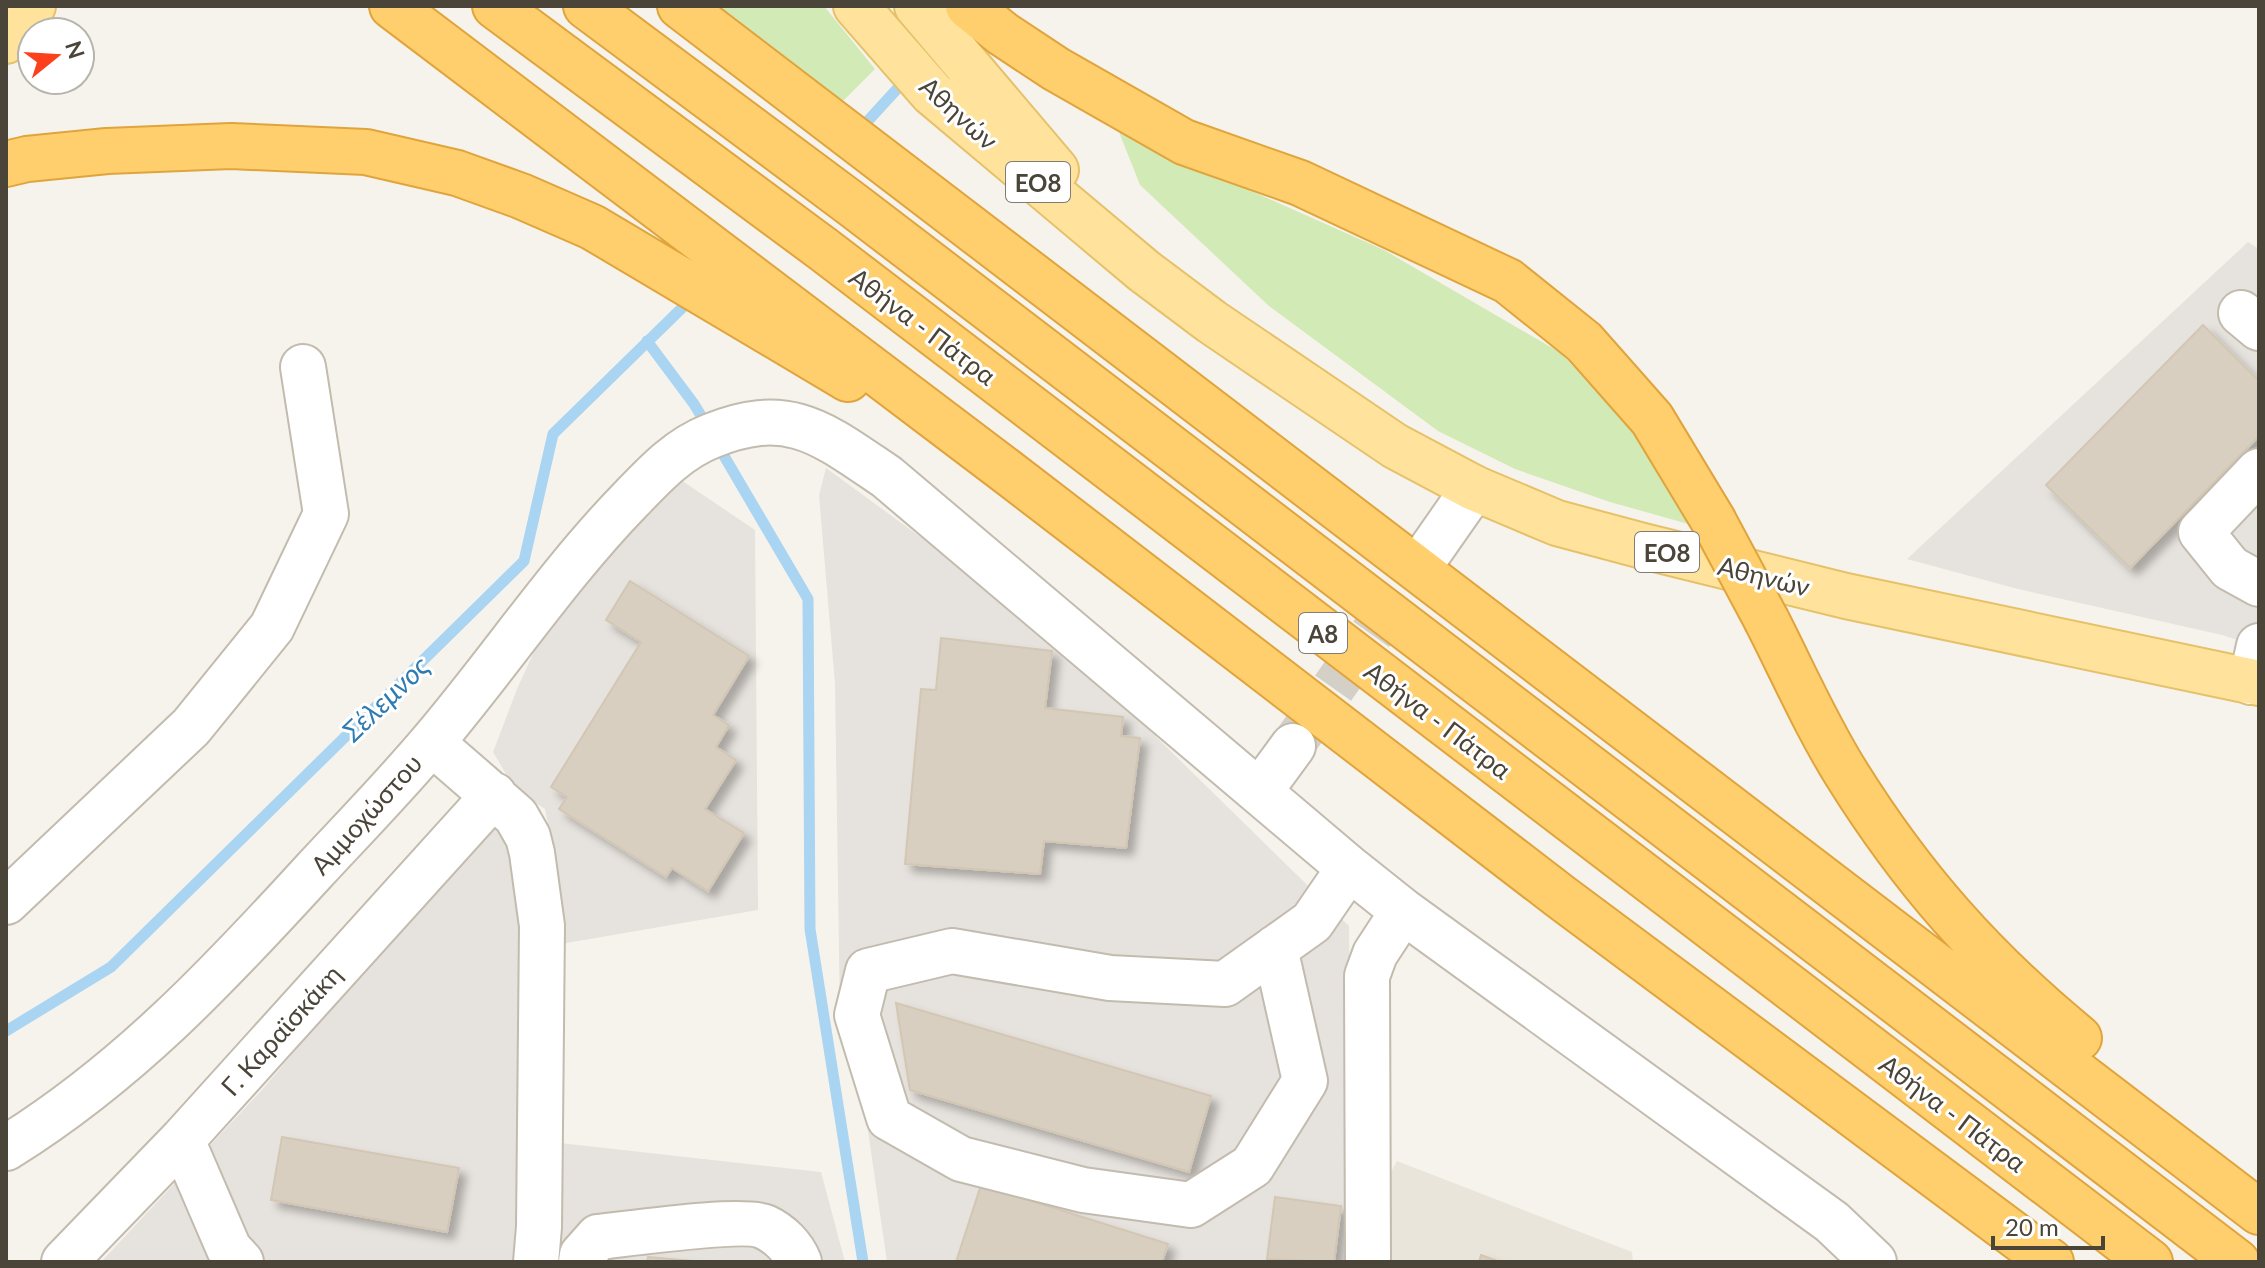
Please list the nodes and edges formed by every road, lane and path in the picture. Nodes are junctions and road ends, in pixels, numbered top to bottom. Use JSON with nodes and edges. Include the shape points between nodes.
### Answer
{"nodes":[{"id":1,"x":33,"y":6,"type":"edge"},
{"id":2,"x":392,"y":6,"type":"edge"},
{"id":3,"x":495,"y":6,"type":"edge"},
{"id":4,"x":586,"y":6,"type":"edge"},
{"id":5,"x":680,"y":6,"type":"edge"},
{"id":6,"x":856,"y":6,"type":"edge"},
{"id":7,"x":917,"y":6,"type":"edge"},
{"id":8,"x":968,"y":6,"type":"edge"},
{"id":9,"x":6,"y":41,"type":"edge"},
{"id":10,"x":6,"y":164,"type":"edge"},
{"id":11,"x":1144,"y":271,"type":"junction"},
{"id":12,"x":303,"y":367,"type":"dead end"},
{"id":13,"x":1005,"y":470,"type":"junction"},
{"id":14,"x":2259,"y":471,"type":"edge"},
{"id":15,"x":1474,"y":488,"type":"junction"},
{"id":16,"x":1430,"y":551,"type":"tunnel mouth"},
{"id":17,"x":2259,"y":584,"type":"edge"},
{"id":18,"x":2256,"y":671,"type":"edge"},
{"id":19,"x":432,"y":743,"type":"junction"},
{"id":20,"x":1293,"y":746,"type":"tunnel mouth"},
{"id":21,"x":1260,"y":791,"type":"junction"},
{"id":22,"x":494,"y":795,"type":"junction"},
{"id":23,"x":1349,"y":868,"type":"junction"},
{"id":24,"x":6,"y":902,"type":"edge"},
{"id":25,"x":1403,"y":911,"type":"junction"},
{"id":26,"x":1275,"y":948,"type":"junction"},
{"id":27,"x":182,"y":1140,"type":"junction"},
{"id":28,"x":6,"y":1148,"type":"edge"},
{"id":29,"x":2244,"y":1201,"type":"edge"},
{"id":30,"x":64,"y":1262,"type":"edge"},
{"id":31,"x":241,"y":1262,"type":"edge"},
{"id":32,"x":536,"y":1262,"type":"edge"},
{"id":33,"x":581,"y":1262,"type":"edge"},
{"id":34,"x":799,"y":1262,"type":"edge"},
{"id":35,"x":1368,"y":1262,"type":"edge"},
{"id":36,"x":1874,"y":1262,"type":"edge"},
{"id":37,"x":2051,"y":1262,"type":"edge"},
{"id":38,"x":2150,"y":1262,"type":"edge"},
{"id":39,"x":2237,"y":1262,"type":"edge"}],
"edges":[{"from":1,"to":9,"type":"main road"},
{"from":2,"to":13,"type":"highway"},
{"from":3,"to":38,"type":"highway","name":"Αθήνα - Πάτρα","number":"Α8","via":[[823,249]]},
{"from":4,"to":39,"type":"highway","name":"Αθήνα - Πάτρα","number":"Α8"},
{"from":5,"to":29,"type":"highway"},
{"from":6,"to":11,"type":"main road","name":"Αθηνών","number":"ΕΟ8","via":[[932,93]]},
{"from":7,"to":11,"type":"main road","name":"Αθηνών","number":"ΕΟ8"},
{"from":8,"to":29,"type":"highway","bridge":true,"via":[[1056,69],[1184,142],[1300,183],[1508,281],[1584,342],[1652,419],[1713,520],[1845,770],[1898,851],[1958,926],[2026,995],[2100,1056]]},
{"from":10,"to":13,"type":"highway","via":[[107,151],[231,146],[366,152],[457,173],[592,227]]},
{"from":11,"to":15,"type":"main road","name":"Αθηνών","number":"ΕΟ8","via":[[1395,446]]},
{"from":12,"to":24,"type":"street","via":[[326,514],[272,627],[191,727]]},
{"from":13,"to":37,"type":"highway","via":[[1561,897]]},
{"from":14,"to":17,"type":"street","via":[[2201,532],[2230,568]]},
{"from":15,"to":16,"type":"street"},
{"from":15,"to":18,"type":"main road","name":"Αθηνών","number":"ΕΟ8","via":[[1557,523],[1846,596]]},
{"from":19,"to":21,"type":"street","name":"Αμμοχώστου","via":[[585,548],[671,460],[728,429],[788,422],[829,438],[887,477]]},
{"from":19,"to":22,"type":"street"},
{"from":19,"to":28,"type":"street","name":"Αμμοχώστου","via":[[183,1010],[95,1087]]},
{"from":20,"to":21,"type":"street"},
{"from":21,"to":23,"type":"street","name":"Αμμοχώστου"},
{"from":22,"to":27,"type":"street","name":"Γ. Καραϊσκάκη"},
{"from":22,"to":32,"type":"street","via":[[528,837],[540,903]]},
{"from":23,"to":25,"type":"street","name":"Αμμοχώστου"},
{"from":23,"to":26,"type":"street","via":[[1312,922]]},
{"from":25,"to":35,"type":"street","via":[[1367,976]]},
{"from":25,"to":36,"type":"street","name":"Αμμοχώστου","via":[[1832,1222]]},
{"from":26,"to":26,"type":"street","via":[[1225,984],[1110,978],[952,951],[868,971],[857,1015],[889,1118],[961,1159],[1083,1190],[1191,1205],[1252,1166],[1305,1081]]},
{"from":27,"to":30,"type":"street","name":"Γ. Καραϊσκάκη"},
{"from":27,"to":31,"type":"street","via":[[229,1249]]},
{"from":33,"to":34,"type":"street","via":[[598,1237],[735,1224],[764,1226],[793,1248]]}]}
